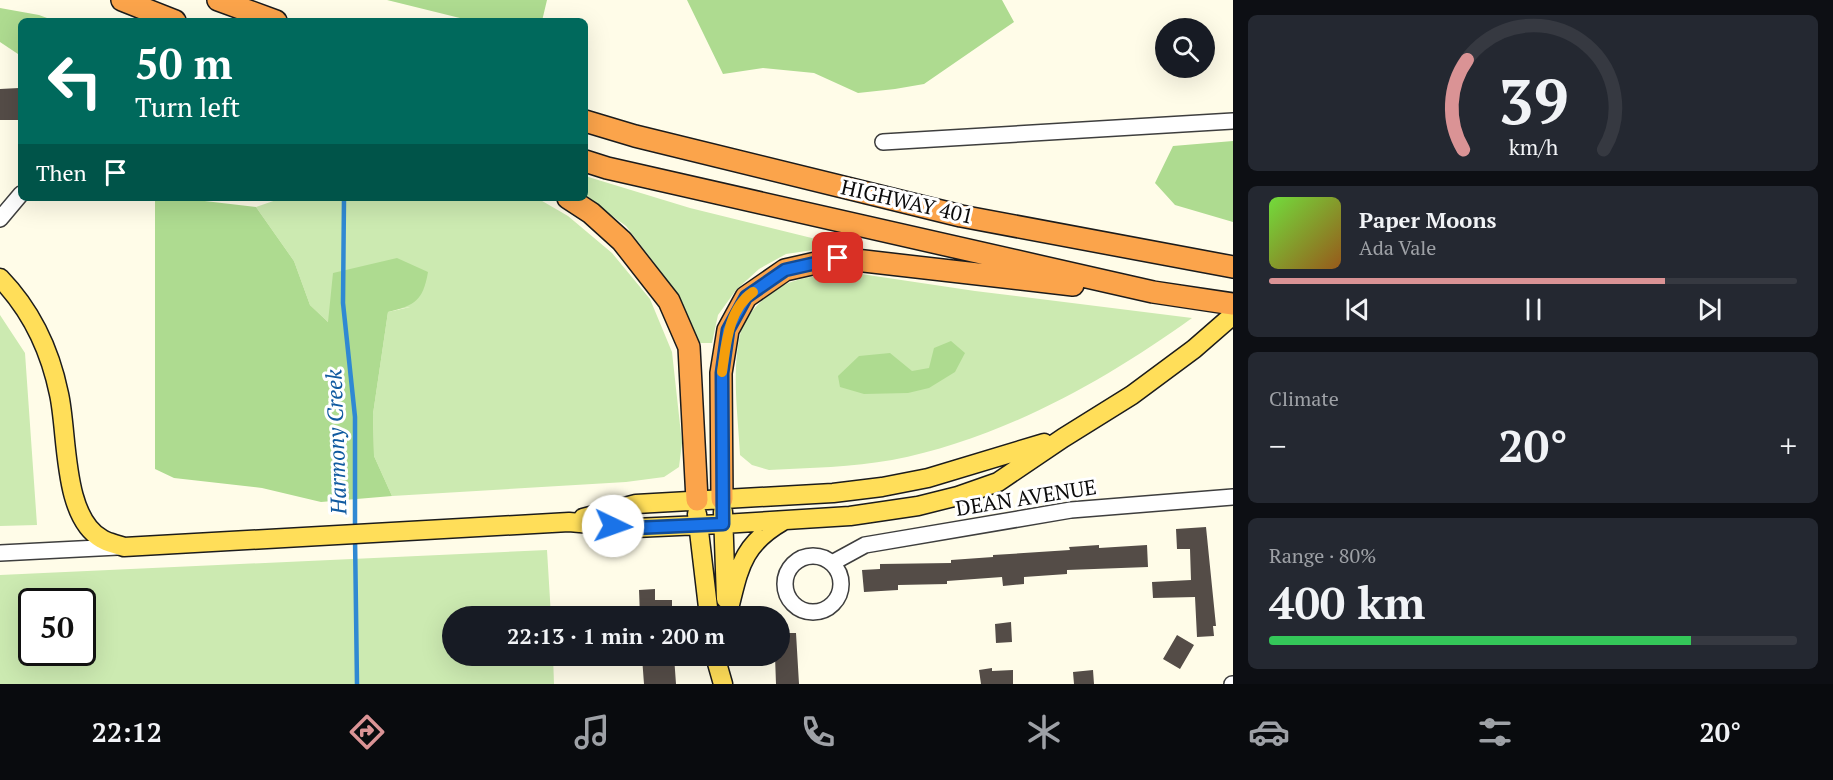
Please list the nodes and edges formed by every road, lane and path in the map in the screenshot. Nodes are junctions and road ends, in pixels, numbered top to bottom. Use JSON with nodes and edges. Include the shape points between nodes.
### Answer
{"nodes":[{"id":1,"x":122,"y":0,"type":"edge"},
{"id":2,"x":218,"y":0,"type":"edge"},
{"id":3,"x":167,"y":18,"type":"edge"},
{"id":4,"x":268,"y":18,"type":"edge"},
{"id":5,"x":1233,"y":121,"type":"edge"},
{"id":6,"x":588,"y":122,"type":"edge"},
{"id":7,"x":883,"y":142,"type":"dead end"},
{"id":8,"x":588,"y":162,"type":"edge"},
{"id":9,"x":18,"y":198,"type":"edge"},
{"id":10,"x":573,"y":201,"type":"edge"},
{"id":11,"x":0,"y":219,"type":"edge"},
{"id":12,"x":1233,"y":267,"type":"edge"},
{"id":13,"x":0,"y":278,"type":"edge"},
{"id":14,"x":1153,"y":292,"type":"junction"},
{"id":15,"x":1233,"y":304,"type":"edge"},
{"id":16,"x":1233,"y":315,"type":"edge"},
{"id":17,"x":1063,"y":438,"type":"junction"},
{"id":18,"x":1233,"y":497,"type":"edge"},
{"id":19,"x":723,"y":499,"type":"junction"},
{"id":20,"x":697,"y":500,"type":"junction"},
{"id":21,"x":786,"y":520,"type":"junction"},
{"id":22,"x":569,"y":522,"type":"junction"},
{"id":23,"x":723,"y":524,"type":"junction"},
{"id":24,"x":698,"y":526,"type":"junction"},
{"id":25,"x":124,"y":547,"type":"junction"},
{"id":26,"x":0,"y":554,"type":"edge"},
{"id":27,"x":832,"y":563,"type":"dead end"},
{"id":28,"x":708,"y":606,"type":"edge"},
{"id":29,"x":727,"y":606,"type":"edge"},
{"id":30,"x":730,"y":606,"type":"edge"},
{"id":31,"x":719,"y":666,"type":"edge"},
{"id":32,"x":727,"y":666,"type":"edge"},
{"id":33,"x":725,"y":684,"type":"edge"}],
"edges":[{"from":1,"to":3,"type":"highway"},
{"from":2,"to":4,"type":"highway"},
{"from":5,"to":7,"type":"street"},
{"from":6,"to":12,"type":"highway","name":"HIGHWAY 401","via":[[961,216]]},
{"from":8,"to":14,"type":"highway","name":"HIGHWAY 401"},
{"from":9,"to":11,"type":"street"},
{"from":10,"to":20,"type":"highway","via":[[622,241],[669,301],[689,347]]},
{"from":13,"to":25,"type":"main road","via":[[29,313],[52,367],[77,507],[87,525],[102,539]]},
{"from":14,"to":15,"type":"highway","name":"HIGHWAY 401"},
{"from":14,"to":19,"type":"highway","via":[[838,258],[785,270],[746,297],[728,330],[722,373]]},
{"from":16,"to":17,"type":"main road","via":[[1132,395]]},
{"from":17,"to":19,"type":"main road","via":[[928,478],[882,487]]},
{"from":17,"to":21,"type":"main road","via":[[998,482],[958,496],[850,516]]},
{"from":18,"to":27,"type":"street","name":"DEAN AVENUE","via":[[1071,510],[865,545]]},
{"from":19,"to":20,"type":"main road"},
{"from":19,"to":23,"type":"main road"},
{"from":20,"to":22,"type":"main road","via":[[636,504]]},
{"from":20,"to":24,"type":"main road"},
{"from":21,"to":23,"type":"main road"},
{"from":21,"to":30,"type":"main road","via":[[766,531],[750,548],[741,563]]},
{"from":22,"to":24,"type":"main road","via":[[635,528]]},
{"from":22,"to":25,"type":"main road"},
{"from":23,"to":24,"type":"main road"},
{"from":23,"to":29,"type":"main road"},
{"from":24,"to":28,"type":"main road"},
{"from":25,"to":26,"type":"street"},
{"from":31,"to":33,"type":"main road"},
{"from":32,"to":33,"type":"main road"}]}
